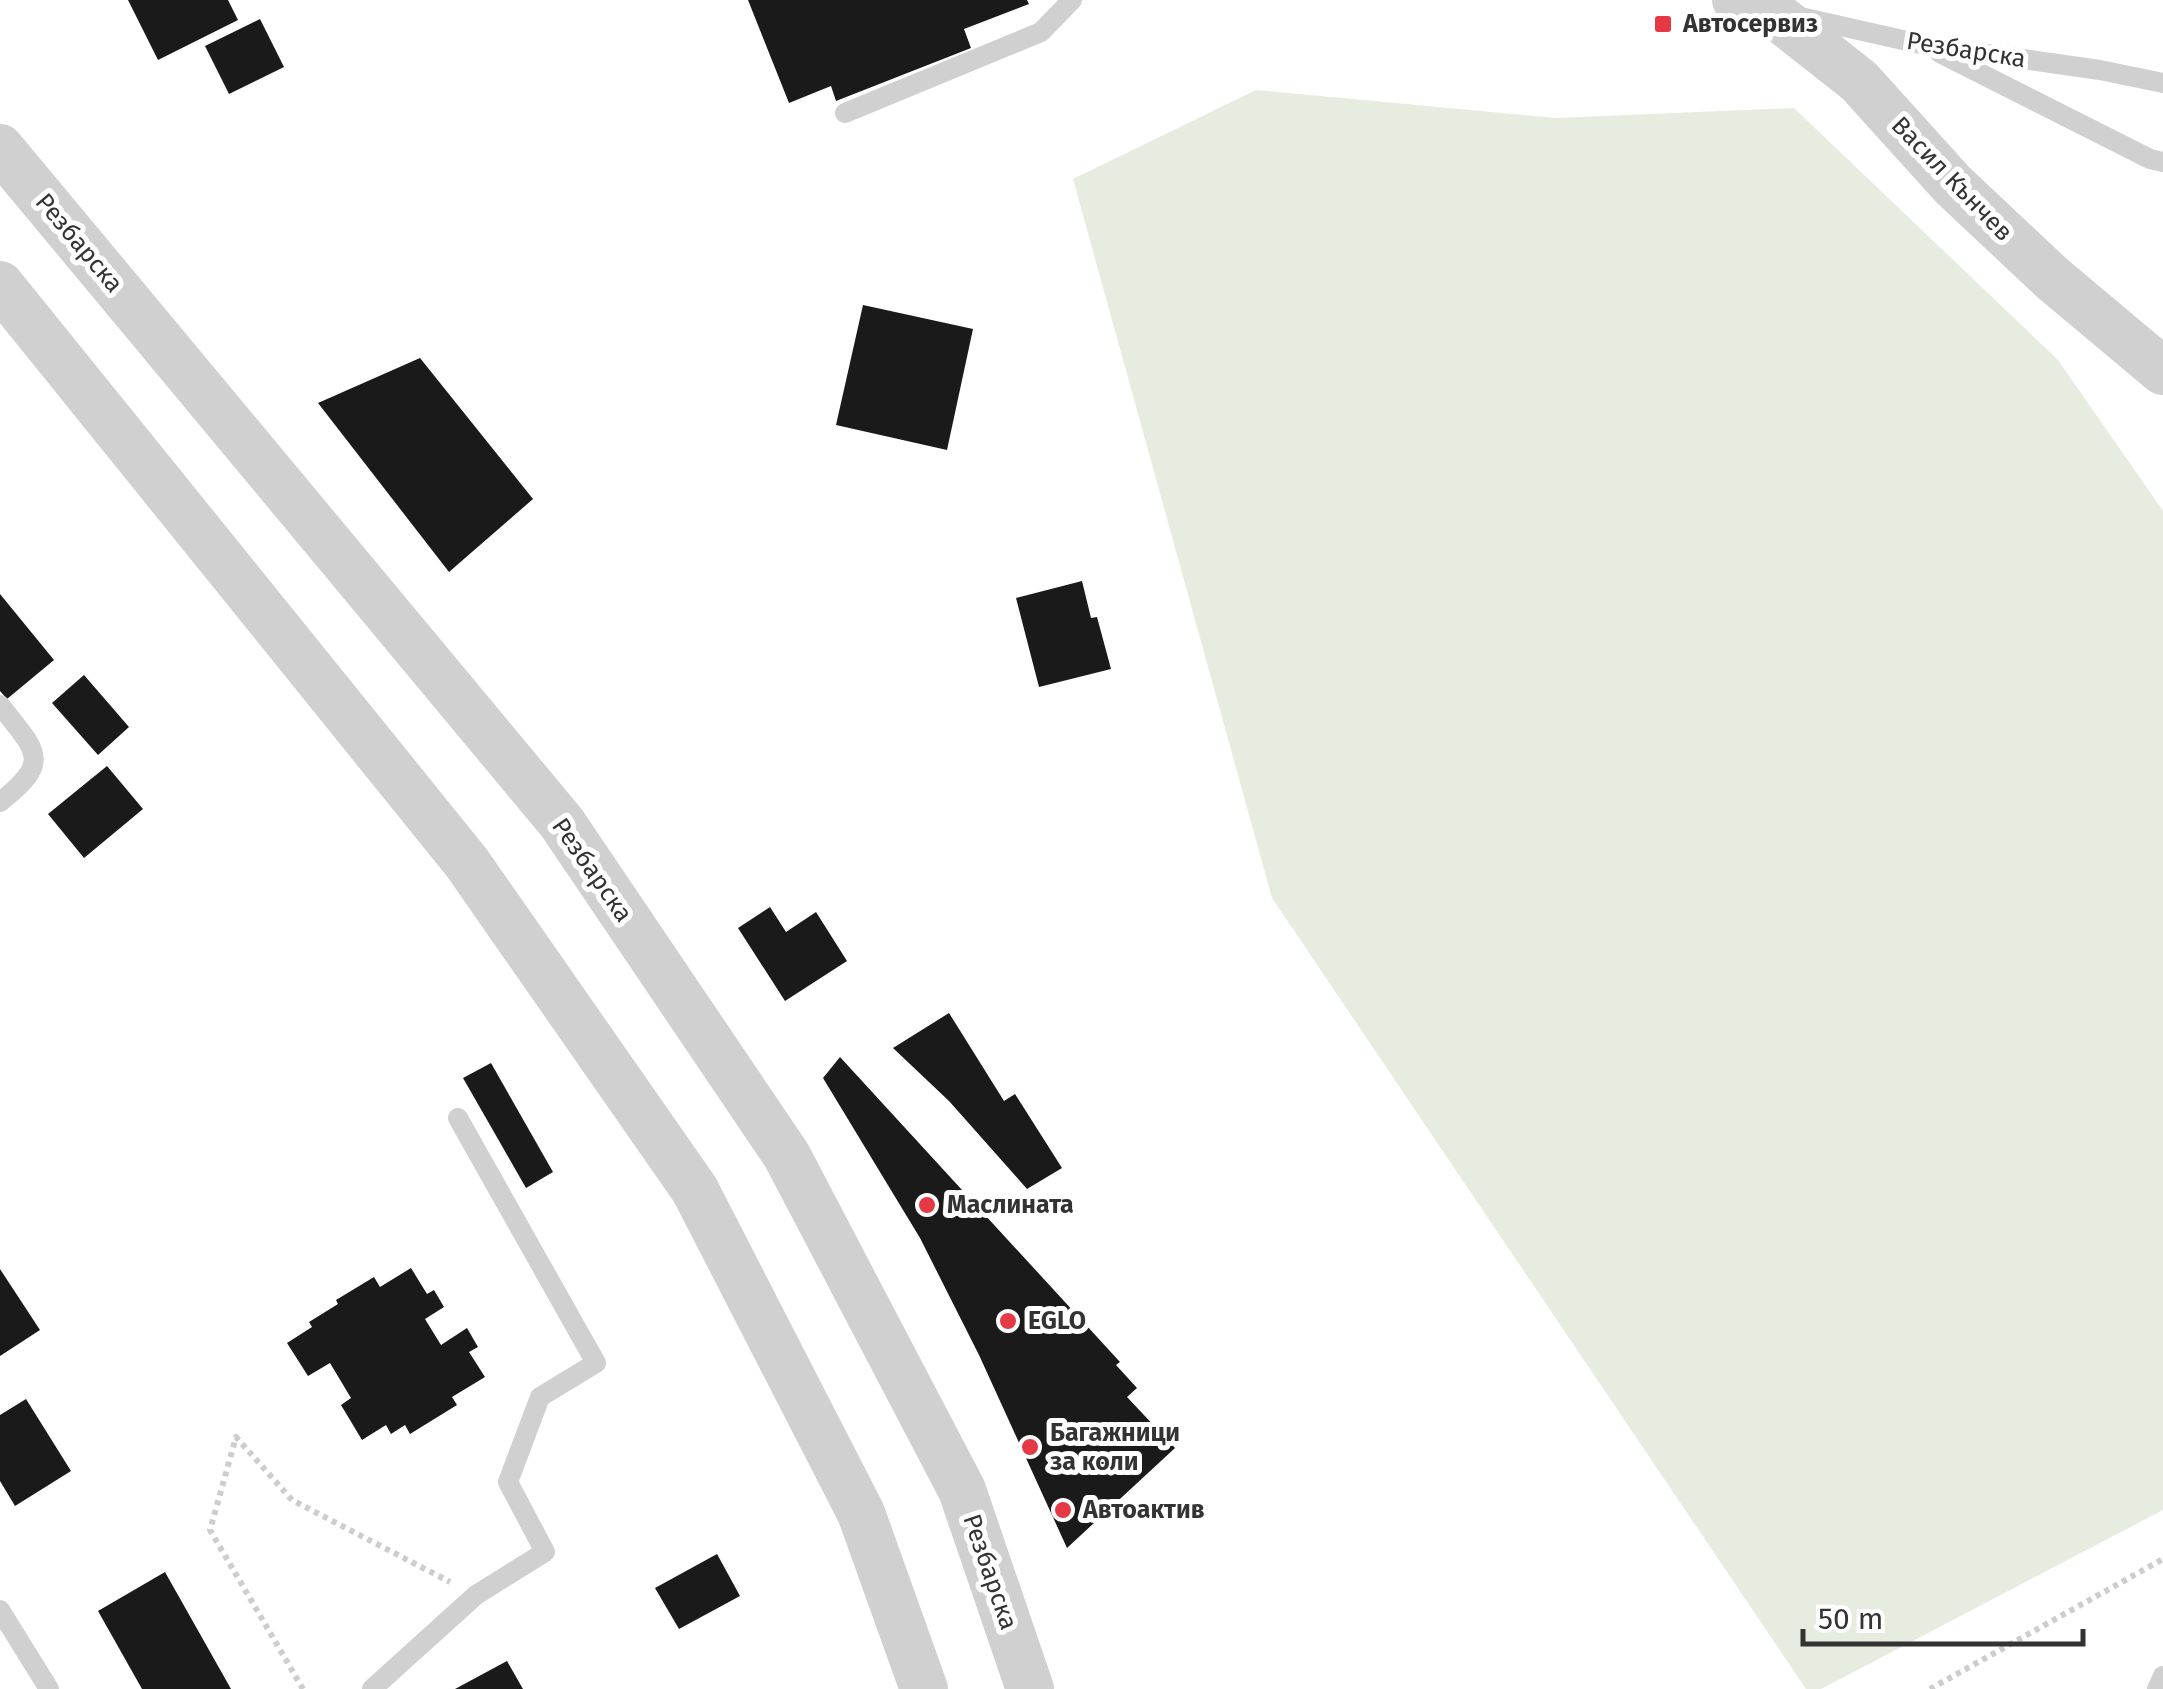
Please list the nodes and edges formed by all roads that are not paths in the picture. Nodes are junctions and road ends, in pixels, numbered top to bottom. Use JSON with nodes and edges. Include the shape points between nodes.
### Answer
{"nodes":[{"id":1,"x":1072,"y":0,"type":"edge"},
{"id":2,"x":1753,"y":5,"type":"edge"},
{"id":3,"x":1925,"y":45,"type":"junction"},
{"id":4,"x":2163,"y":83,"type":"edge"},
{"id":5,"x":845,"y":113,"type":"dead end"},
{"id":6,"x":0,"y":148,"type":"edge"},
{"id":7,"x":2163,"y":162,"type":"edge"},
{"id":8,"x":0,"y":286,"type":"edge"},
{"id":9,"x":2163,"y":371,"type":"edge"},
{"id":10,"x":0,"y":705,"type":"edge"},
{"id":11,"x":0,"y":802,"type":"edge"},
{"id":12,"x":458,"y":1118,"type":"dead end"},
{"id":13,"x":0,"y":1610,"type":"edge"},
{"id":14,"x":2163,"y":1676,"type":"edge"},
{"id":15,"x":49,"y":1689,"type":"edge"},
{"id":16,"x":372,"y":1689,"type":"edge"},
{"id":17,"x":924,"y":1689,"type":"edge"},
{"id":18,"x":1030,"y":1689,"type":"edge"},
{"id":19,"x":2158,"y":1689,"type":"edge"}],
"edges":[{"from":1,"to":5,"type":"lane","via":[[1042,32]]},
{"from":2,"to":3,"type":"lane","name":"Резбарска"},
{"from":2,"to":9,"type":"street","name":"Васил Кънчев","via":[[1859,81],[1953,185]]},
{"from":3,"to":4,"type":"lane","name":"Резбарска"},
{"from":3,"to":7,"type":"lane"},
{"from":6,"to":18,"type":"street","name":"Резбарска","via":[[562,823],[787,1156],[962,1490]]},
{"from":8,"to":17,"type":"street","via":[[466,863],[694,1190],[861,1512]]},
{"from":10,"to":11,"type":"lane","via":[[32,746],[34,764],[28,780]]},
{"from":12,"to":16,"type":"lane","via":[[596,1364],[540,1396],[508,1482],[545,1552],[476,1595]]},
{"from":13,"to":15,"type":"lane"},
{"from":14,"to":19,"type":"lane"}]}
